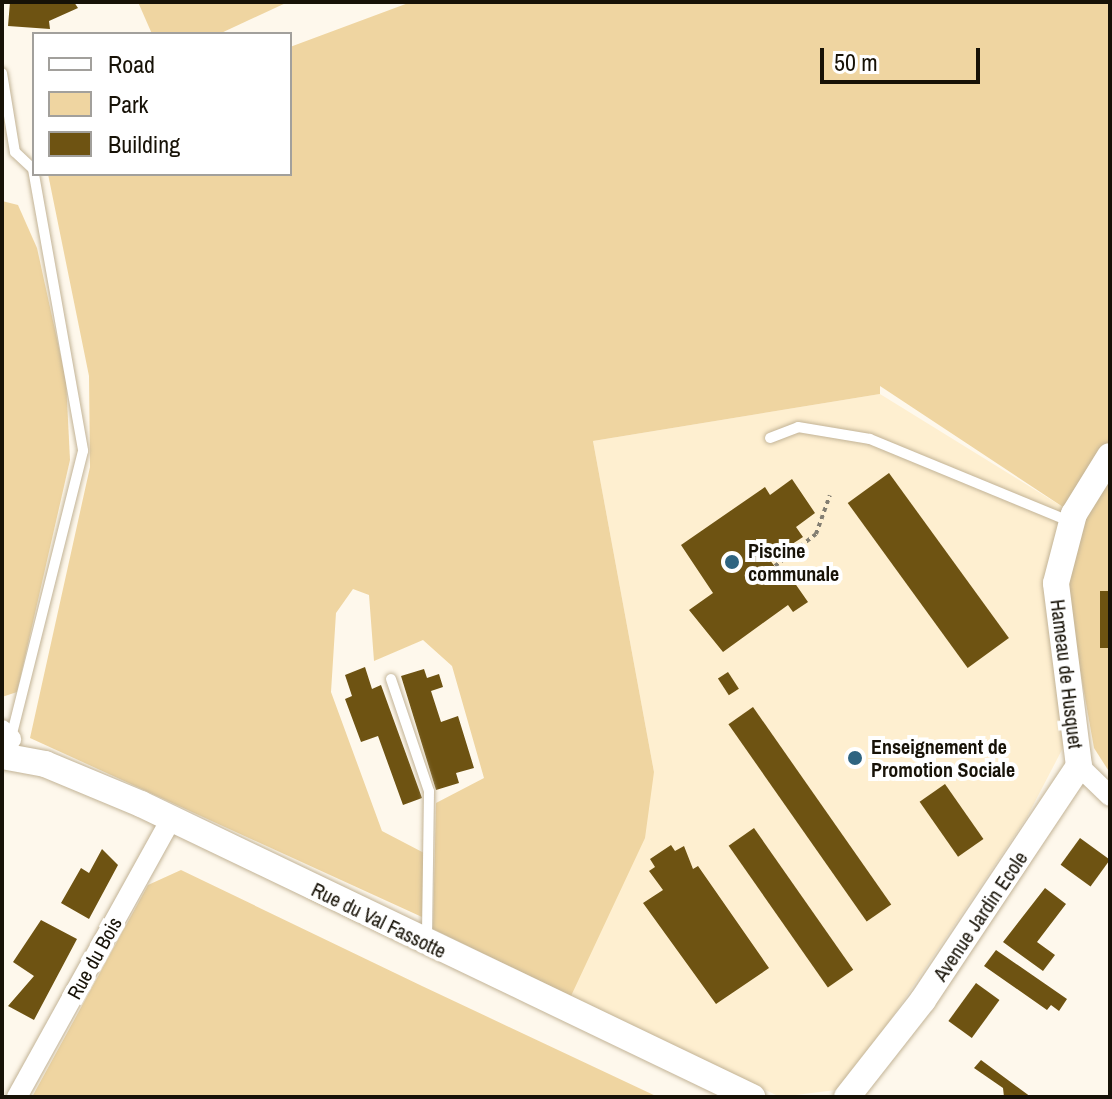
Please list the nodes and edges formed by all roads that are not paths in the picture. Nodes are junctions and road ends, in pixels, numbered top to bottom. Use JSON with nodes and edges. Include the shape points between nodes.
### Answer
{"nodes":[{"id":1,"x":2,"y":73,"type":"edge"},
{"id":2,"x":32,"y":168,"type":"edge"},
{"id":3,"x":34,"y":176,"type":"edge"},
{"id":4,"x":770,"y":438,"type":"dead end"},
{"id":5,"x":1110,"y":456,"type":"edge"},
{"id":6,"x":1071,"y":522,"type":"junction"},
{"id":7,"x":391,"y":679,"type":"dead end"},
{"id":8,"x":5,"y":745,"type":"edge"},
{"id":9,"x":1079,"y":766,"type":"junction"},
{"id":10,"x":1110,"y":796,"type":"edge"},
{"id":11,"x":171,"y":819,"type":"junction"},
{"id":12,"x":427,"y":943,"type":"junction"},
{"id":13,"x":877,"y":1063,"type":"junction"},
{"id":14,"x":17,"y":1097,"type":"edge"},
{"id":15,"x":752,"y":1097,"type":"edge"},
{"id":16,"x":847,"y":1097,"type":"edge"},
{"id":17,"x":859,"y":1097,"type":"edge"}],
"edges":[{"from":1,"to":2,"type":"lane","via":[[15,152]]},
{"from":3,"to":8,"type":"lane","via":[[83,451]]},
{"from":4,"to":6,"type":"lane","via":[[798,427],[870,439]]},
{"from":5,"to":6,"type":"street","name":"Hameau de Husquet"},
{"from":6,"to":9,"type":"street","name":"Hameau de Husquet","via":[[1061,552],[1056,613]]},
{"from":7,"to":12,"type":"lane","via":[[429,791]]},
{"from":8,"to":11,"type":"street","name":"Rue du Val Fassotte"},
{"from":9,"to":10,"type":"street","name":"Hameau de Husquet"},
{"from":9,"to":13,"type":"street","name":"Avenue Jardin Ecole"},
{"from":11,"to":12,"type":"street","name":"Rue du Val Fassotte"},
{"from":11,"to":14,"type":"street","name":"Rue du Bois"},
{"from":12,"to":15,"type":"street","name":"Rue du Val Fassotte"},
{"from":13,"to":16,"type":"street","name":"Avenue Jardin Ecole"},
{"from":13,"to":17,"type":"street","name":"Avenue Jardin Ecole"}]}
